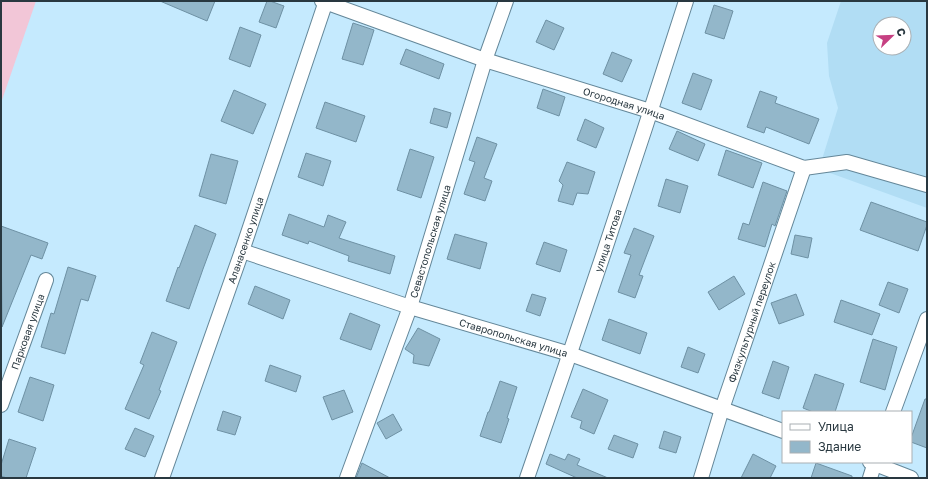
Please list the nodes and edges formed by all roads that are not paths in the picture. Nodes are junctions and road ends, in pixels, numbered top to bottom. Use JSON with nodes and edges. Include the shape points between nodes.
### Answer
{"nodes":[{"id":1,"x":325,"y":1,"type":"edge"},
{"id":2,"x":506,"y":1,"type":"edge"},
{"id":3,"x":686,"y":1,"type":"edge"},
{"id":4,"x":485,"y":60,"type":"junction"},
{"id":5,"x":650,"y":111,"type":"junction"},
{"id":6,"x":804,"y":168,"type":"junction"},
{"id":7,"x":927,"y":185,"type":"edge"},
{"id":8,"x":242,"y":251,"type":"junction"},
{"id":9,"x":46,"y":280,"type":"dead end"},
{"id":10,"x":410,"y":306,"type":"junction"},
{"id":11,"x":927,"y":318,"type":"edge"},
{"id":12,"x":570,"y":354,"type":"junction"},
{"id":13,"x":1,"y":405,"type":"edge"},
{"id":14,"x":722,"y":409,"type":"junction"},
{"id":15,"x":893,"y":411,"type":"edge"},
{"id":16,"x":782,"y":431,"type":"edge"},
{"id":17,"x":873,"y":463,"type":"edge"},
{"id":18,"x":162,"y":478,"type":"edge"},
{"id":19,"x":347,"y":478,"type":"edge"},
{"id":20,"x":527,"y":478,"type":"edge"},
{"id":21,"x":701,"y":478,"type":"edge"},
{"id":22,"x":870,"y":478,"type":"edge"},
{"id":23,"x":911,"y":478,"type":"edge"}],
"edges":[{"from":1,"to":4,"type":"street","name":"Огородная улица"},
{"from":1,"to":8,"type":"street","name":"Аланасенко улица"},
{"from":2,"to":4,"type":"street","name":"Севастопольская улица"},
{"from":3,"to":5,"type":"street","name":"улица Титова"},
{"from":4,"to":5,"type":"street","name":"Огородная улица"},
{"from":4,"to":10,"type":"street","name":"Севастопольская улица"},
{"from":5,"to":6,"type":"street","name":"Огородная улица"},
{"from":5,"to":12,"type":"street","name":"улица Титова"},
{"from":6,"to":7,"type":"street","name":"Огородная улица","via":[[847,162]]},
{"from":6,"to":14,"type":"street","name":"Физкультурный переулок"},
{"from":8,"to":10,"type":"street","name":"Ставропольская улица"},
{"from":8,"to":18,"type":"street","name":"Аланасенко улица"},
{"from":9,"to":13,"type":"street","name":"Парковая улица"},
{"from":10,"to":12,"type":"street","name":"Ставропольская улица"},
{"from":10,"to":19,"type":"street","name":"Севастопольская улица"},
{"from":11,"to":15,"type":"street"},
{"from":12,"to":14,"type":"street","name":"Ставропольская улица"},
{"from":12,"to":20,"type":"street","name":"улица Титова"},
{"from":14,"to":16,"type":"street","name":"Ставропольская улица"},
{"from":14,"to":21,"type":"street","name":"Физкультурный переулок"},
{"from":17,"to":22,"type":"street"},
{"from":17,"to":23,"type":"street"}]}
